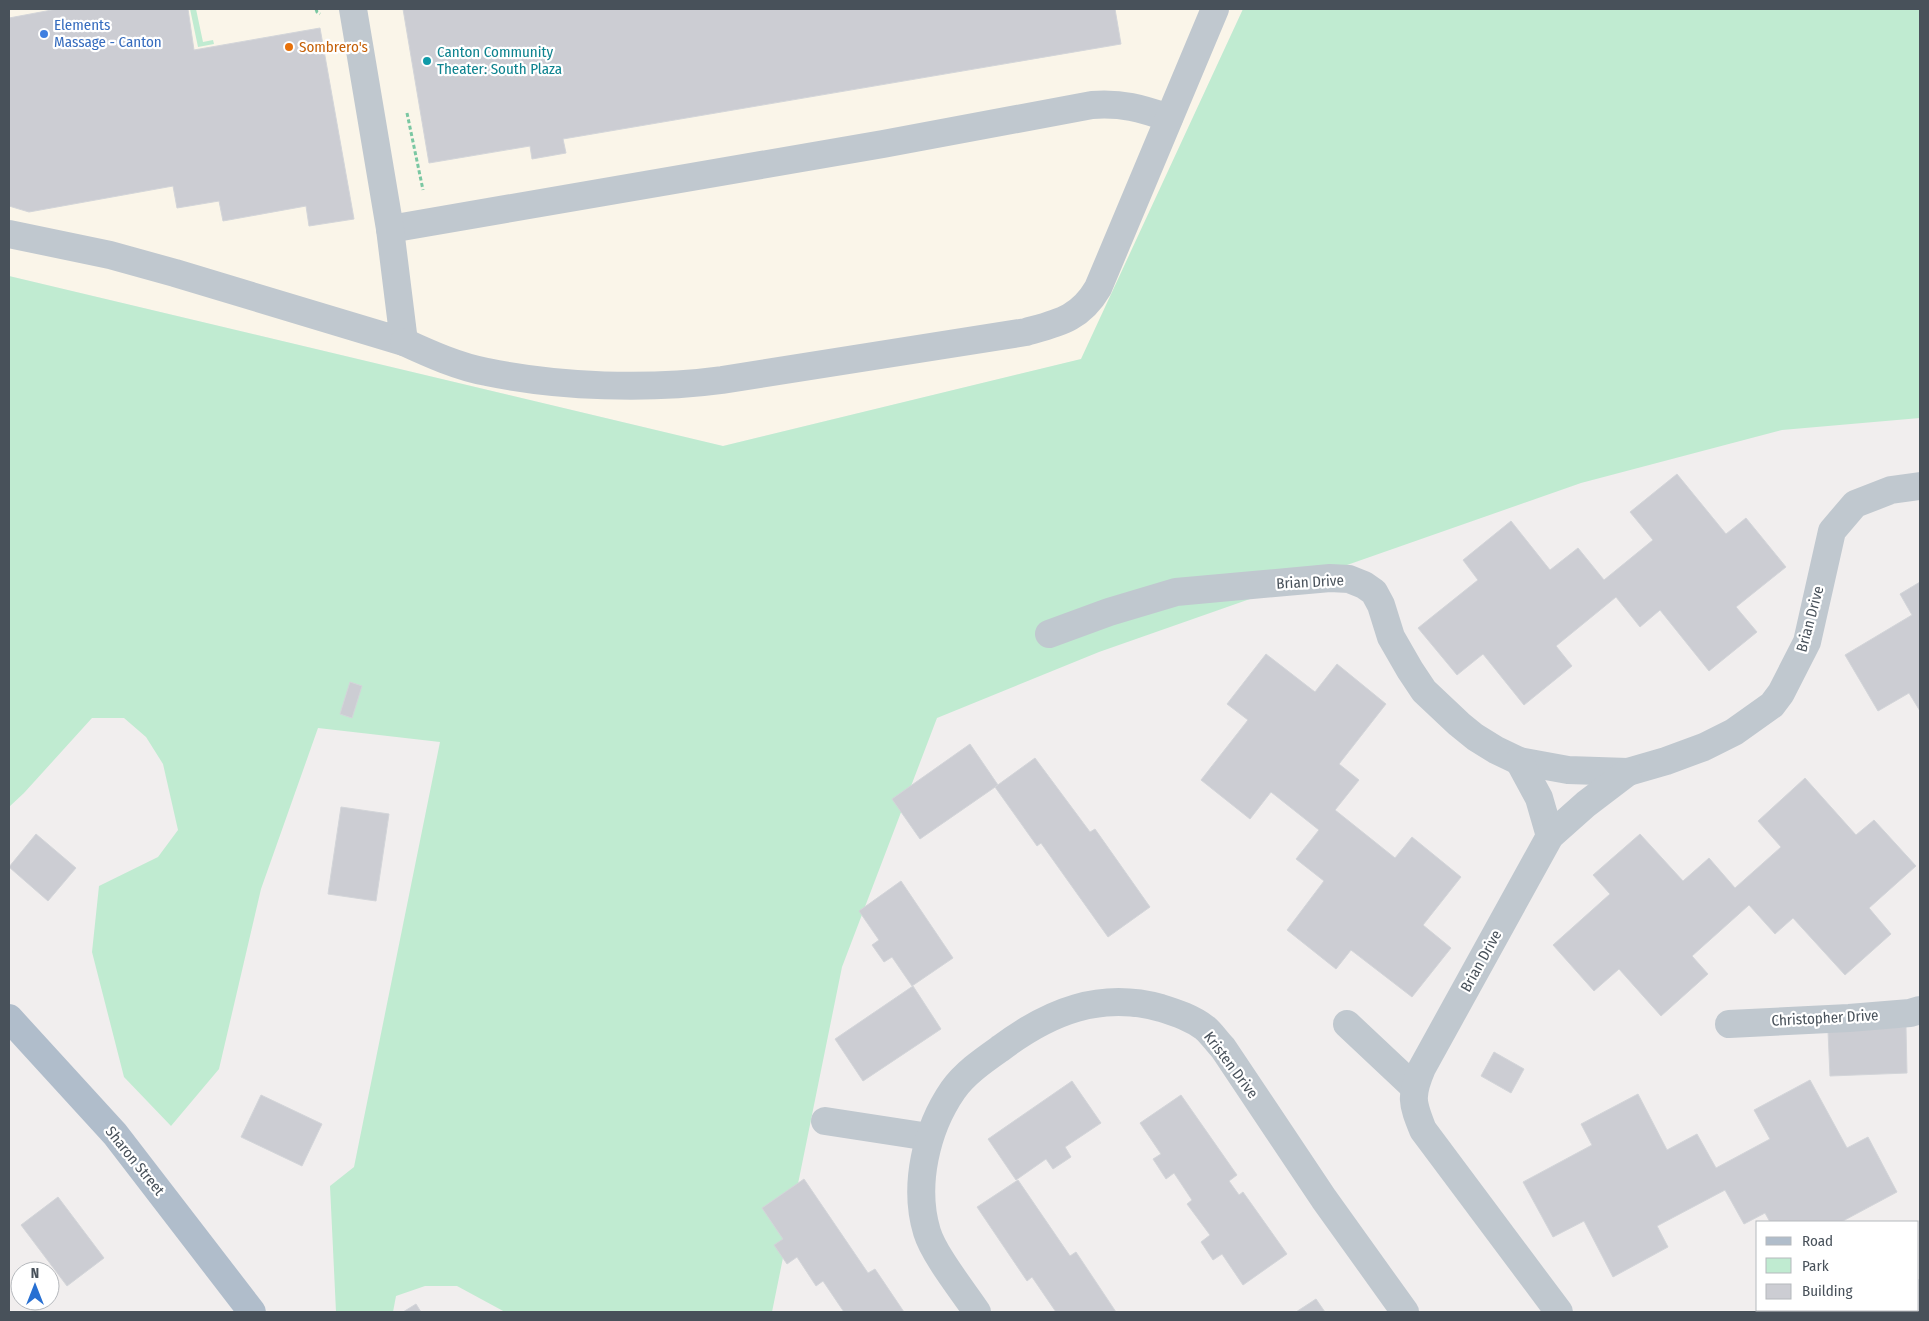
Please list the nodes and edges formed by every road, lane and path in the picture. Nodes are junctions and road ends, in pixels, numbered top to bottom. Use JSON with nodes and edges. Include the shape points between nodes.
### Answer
{"nodes":[{"id":1,"x":353,"y":9,"type":"edge"},
{"id":2,"x":1210,"y":11,"type":"edge"},
{"id":3,"x":405,"y":105,"type":"dead end"},
{"id":4,"x":1169,"y":118,"type":"junction"},
{"id":5,"x":424,"y":197,"type":"dead end"},
{"id":6,"x":390,"y":229,"type":"junction"},
{"id":7,"x":9,"y":234,"type":"edge"},
{"id":8,"x":404,"y":342,"type":"junction"},
{"id":9,"x":1920,"y":486,"type":"edge"},
{"id":10,"x":1049,"y":634,"type":"dead end"},
{"id":11,"x":1519,"y":761,"type":"junction"},
{"id":12,"x":1628,"y":772,"type":"junction"},
{"id":13,"x":1550,"y":836,"type":"junction"},
{"id":14,"x":1920,"y":1010,"type":"edge"},
{"id":15,"x":9,"y":1018,"type":"edge"},
{"id":16,"x":1347,"y":1024,"type":"dead end"},
{"id":17,"x":1729,"y":1024,"type":"dead end"},
{"id":18,"x":1414,"y":1087,"type":"junction"},
{"id":19,"x":825,"y":1121,"type":"dead end"},
{"id":20,"x":930,"y":1137,"type":"junction"},
{"id":21,"x":252,"y":1312,"type":"edge"},
{"id":22,"x":978,"y":1312,"type":"edge"},
{"id":23,"x":1405,"y":1312,"type":"edge"},
{"id":24,"x":1559,"y":1312,"type":"edge"}],
"edges":[{"from":1,"to":6,"type":"street"},
{"from":2,"to":4,"type":"street"},
{"from":3,"to":5,"type":"path"},
{"from":4,"to":6,"type":"street","via":[[1135,107],[1092,105]]},
{"from":4,"to":8,"type":"street","via":[[1098,288],[1092,299],[1061,323],[1026,332],[672,386],[617,386],[487,372],[462,366]]},
{"from":6,"to":8,"type":"street"},
{"from":7,"to":8,"type":"street","via":[[166,270]]},
{"from":9,"to":12,"type":"street","name":"Brian Drive","via":[[1891,490],[1855,504],[1832,531],[1806,642],[1791,676],[1772,705],[1734,732],[1704,747]]},
{"from":10,"to":11,"type":"street","name":"Brian Drive","via":[[1176,592],[1349,579],[1374,592],[1398,652],[1424,691],[1475,737]]},
{"from":11,"to":12,"type":"street","name":"Brian Drive","via":[[1568,770]]},
{"from":11,"to":13,"type":"street","via":[[1539,798]]},
{"from":12,"to":13,"type":"street","name":"Brian Drive"},
{"from":13,"to":18,"type":"street","name":"Brian Drive"},
{"from":14,"to":17,"type":"street","name":"Christopher Drive"},
{"from":15,"to":21,"type":"main road","name":"Sharon Street","via":[[115,1134]]},
{"from":16,"to":18,"type":"street"},
{"from":18,"to":24,"type":"street","name":"Brian Drive","via":[[1414,1108],[1424,1130]]},
{"from":19,"to":20,"type":"street"},
{"from":20,"to":22,"type":"street","name":"Kristen Drive","via":[[922,1184],[927,1232],[936,1251]]},
{"from":20,"to":23,"type":"street","name":"Kristen Drive","via":[[953,1090],[968,1073],[1034,1025],[1083,1005],[1117,1002],[1151,1005],[1182,1014],[1206,1029],[1223,1048],[1324,1199]]}]}
